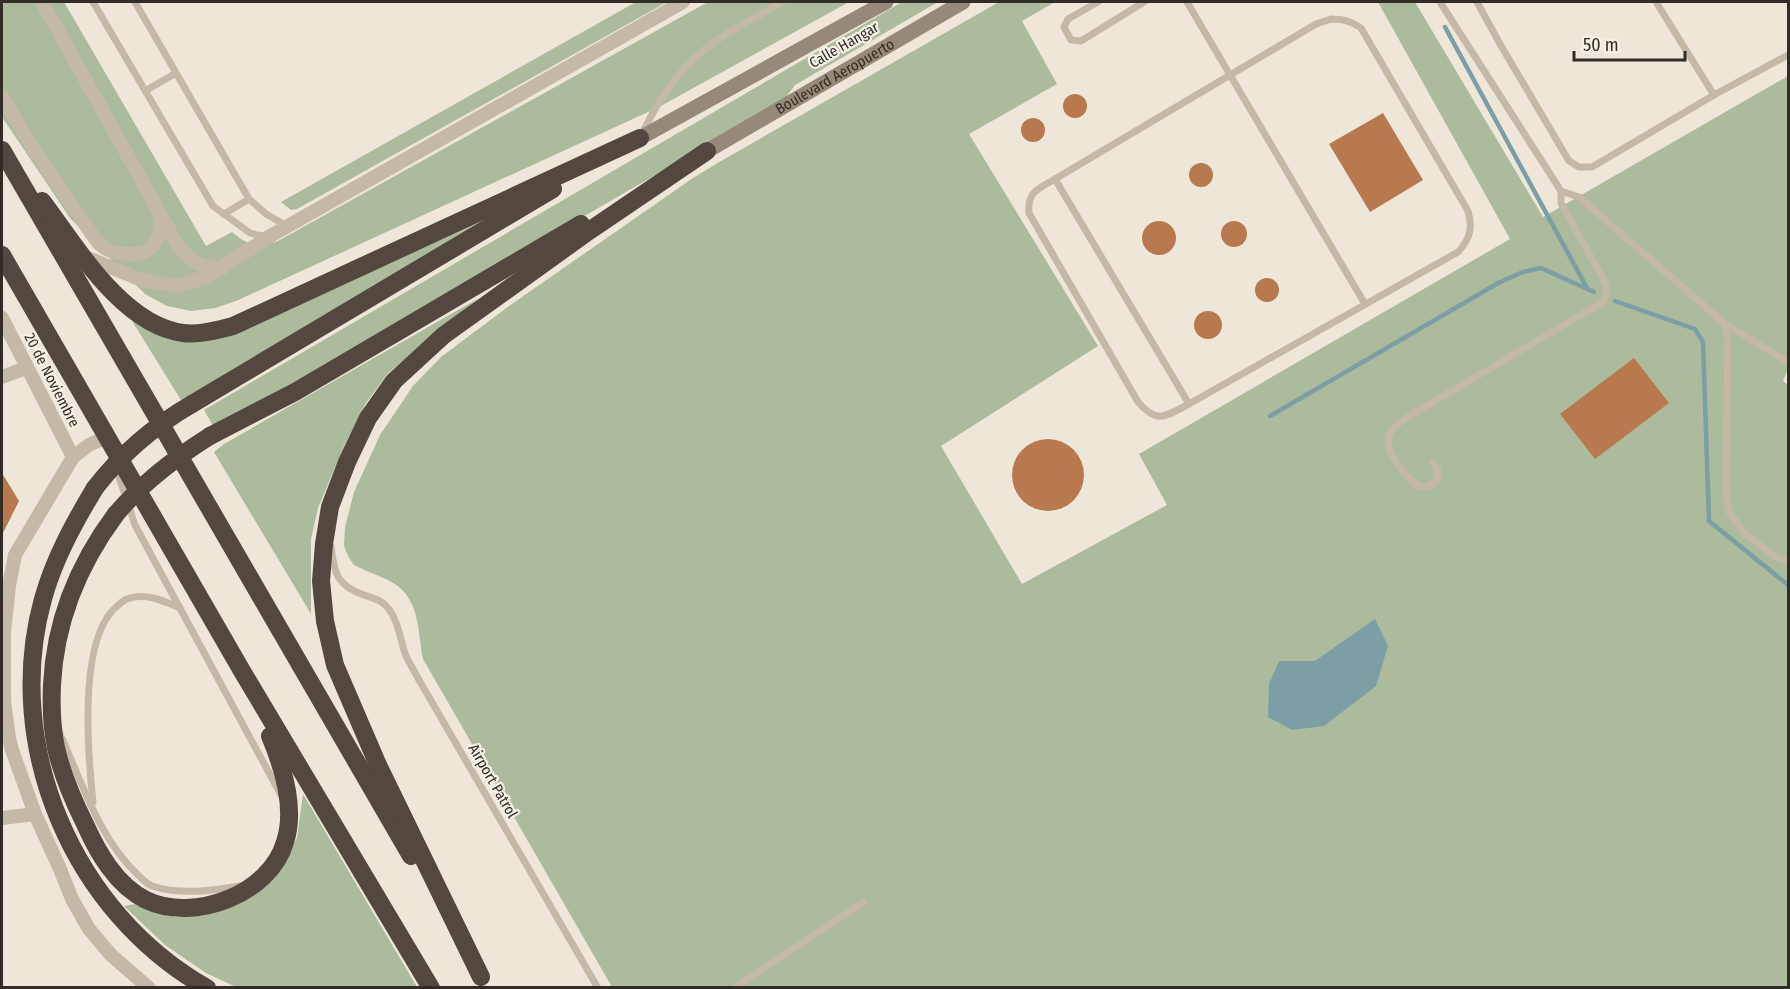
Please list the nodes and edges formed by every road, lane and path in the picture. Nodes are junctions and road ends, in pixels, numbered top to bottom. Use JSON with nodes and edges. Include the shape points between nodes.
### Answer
{"nodes":[{"id":1,"x":42,"y":2,"type":"edge"},
{"id":2,"x":93,"y":2,"type":"edge"},
{"id":3,"x":135,"y":2,"type":"edge"},
{"id":4,"x":683,"y":2,"type":"edge"},
{"id":5,"x":783,"y":2,"type":"edge"},
{"id":6,"x":886,"y":2,"type":"edge"},
{"id":7,"x":952,"y":2,"type":"edge"},
{"id":8,"x":963,"y":2,"type":"edge"},
{"id":9,"x":1098,"y":2,"type":"edge"},
{"id":10,"x":1144,"y":2,"type":"edge"},
{"id":11,"x":1187,"y":2,"type":"edge"},
{"id":12,"x":1440,"y":2,"type":"edge"},
{"id":13,"x":1477,"y":2,"type":"edge"},
{"id":14,"x":1656,"y":2,"type":"edge"},
{"id":15,"x":1788,"y":55,"type":"edge"},
{"id":16,"x":176,"y":73,"type":"junction"},
{"id":17,"x":1230,"y":75,"type":"junction"},
{"id":18,"x":145,"y":91,"type":"junction"},
{"id":19,"x":1713,"y":95,"type":"junction"},
{"id":20,"x":2,"y":97,"type":"edge"},
{"id":21,"x":787,"y":103,"type":"junction"},
{"id":22,"x":640,"y":138,"type":"junction"},
{"id":23,"x":2,"y":145,"type":"edge"},
{"id":24,"x":2,"y":150,"type":"edge"},
{"id":25,"x":707,"y":151,"type":"junction"},
{"id":26,"x":1055,"y":179,"type":"junction"},
{"id":27,"x":1561,"y":191,"type":"junction"},
{"id":28,"x":249,"y":199,"type":"junction"},
{"id":29,"x":224,"y":214,"type":"junction"},
{"id":30,"x":161,"y":215,"type":"junction"},
{"id":31,"x":287,"y":226,"type":"junction"},
{"id":32,"x":272,"y":235,"type":"junction"},
{"id":33,"x":2,"y":255,"type":"edge"},
{"id":34,"x":83,"y":256,"type":"junction"},
{"id":35,"x":222,"y":268,"type":"junction"},
{"id":36,"x":1365,"y":303,"type":"junction"},
{"id":37,"x":2,"y":318,"type":"edge"},
{"id":38,"x":1724,"y":323,"type":"junction"},
{"id":39,"x":1788,"y":362,"type":"edge"},
{"id":40,"x":26,"y":368,"type":"junction"},
{"id":41,"x":2,"y":377,"type":"edge"},
{"id":42,"x":1189,"y":404,"type":"junction"},
{"id":43,"x":106,"y":437,"type":"junction"},
{"id":44,"x":73,"y":457,"type":"junction"},
{"id":45,"x":1433,"y":463,"type":"dead end"},
{"id":46,"x":330,"y":507,"type":"junction"},
{"id":47,"x":8,"y":555,"type":"edge"},
{"id":48,"x":1788,"y":562,"type":"edge"},
{"id":49,"x":180,"y":608,"type":"junction"},
{"id":50,"x":242,"y":671,"type":"junction"},
{"id":51,"x":52,"y":715,"type":"junction"},
{"id":52,"x":288,"y":807,"type":"junction"},
{"id":53,"x":93,"y":808,"type":"junction"},
{"id":54,"x":35,"y":814,"type":"junction"},
{"id":55,"x":2,"y":818,"type":"edge"},
{"id":56,"x":259,"y":882,"type":"junction"},
{"id":57,"x":864,"y":902,"type":"dead end"},
{"id":58,"x":484,"y":982,"type":"edge"},
{"id":59,"x":149,"y":987,"type":"edge"},
{"id":60,"x":207,"y":987,"type":"edge"},
{"id":61,"x":431,"y":987,"type":"edge"},
{"id":62,"x":598,"y":987,"type":"edge"},
{"id":63,"x":734,"y":987,"type":"edge"}],
"edges":[{"from":1,"to":30,"type":"street"},
{"from":2,"to":18,"type":"lane"},
{"from":3,"to":16,"type":"lane"},
{"from":4,"to":31,"type":"street"},
{"from":5,"to":22,"type":"lane","via":[[714,42],[687,66],[670,85]]},
{"from":6,"to":22,"type":"street"},
{"from":7,"to":21,"type":"street","name":"Calle Hangar","via":[[806,86]]},
{"from":8,"to":21,"type":"street","name":"Boulevard Aeropuerto"},
{"from":9,"to":10,"type":"lane","via":[[1065,23],[1071,40],[1081,41]]},
{"from":11,"to":17,"type":"lane"},
{"from":12,"to":27,"type":"lane"},
{"from":13,"to":19,"type":"lane","via":[[1569,161],[1579,167],[1592,167]]},
{"from":14,"to":19,"type":"lane"},
{"from":15,"to":19,"type":"lane"},
{"from":16,"to":18,"type":"lane"},
{"from":16,"to":28,"type":"lane"},
{"from":17,"to":26,"type":"lane"},
{"from":17,"to":36,"type":"lane"},
{"from":17,"to":36,"type":"lane","via":[[1316,24],[1342,19],[1361,28],[1468,211],[1471,227],[1458,252]]},
{"from":18,"to":29,"type":"lane","via":[[213,206]]},
{"from":20,"to":30,"type":"street","via":[[38,156],[103,247],[117,253],[138,253],[151,248],[159,235]]},
{"from":21,"to":25,"type":"street","name":"Boulevard Aeropuerto"},
{"from":22,"to":34,"type":"highway","via":[[233,326],[210,332],[183,333],[134,312]]},
{"from":22,"to":60,"type":"highway","bridge":true,"via":[[154,428],[95,488],[70,531],[43,600],[34,644],[32,693],[42,770],[57,814],[97,890],[157,954]]},
{"from":23,"to":34,"type":"highway"},
{"from":24,"to":58,"type":"highway"},
{"from":25,"to":46,"type":"highway","via":[[444,335],[394,381],[368,418]]},
{"from":25,"to":51,"type":"highway","bridge":true,"via":[[295,392],[210,436],[148,480],[116,514],[90,552],[63,613],[53,666]]},
{"from":26,"to":42,"type":"lane"},
{"from":26,"to":42,"type":"lane","via":[[1033,192],[1028,202],[1029,213],[1138,402],[1152,416],[1159,417]]},
{"from":27,"to":38,"type":"lane","via":[[1579,197]]},
{"from":27,"to":45,"type":"lane","via":[[1561,203],[1606,284],[1604,302],[1393,428],[1388,439],[1390,452],[1415,483],[1431,486],[1437,480],[1438,470]]},
{"from":28,"to":29,"type":"lane"},
{"from":28,"to":31,"type":"lane"},
{"from":29,"to":32,"type":"lane","via":[[250,233]]},
{"from":30,"to":35,"type":"street","via":[[177,244],[191,259],[204,267]]},
{"from":31,"to":32,"type":"street"},
{"from":32,"to":35,"type":"street"},
{"from":33,"to":43,"type":"highway"},
{"from":34,"to":35,"type":"street","via":[[142,280],[177,286]]},
{"from":36,"to":42,"type":"lane"},
{"from":37,"to":40,"type":"street","name":"20 de Noviembre"},
{"from":38,"to":39,"type":"lane"},
{"from":38,"to":48,"type":"lane","via":[[1728,339],[1728,510],[1743,532]]},
{"from":40,"to":41,"type":"street"},
{"from":40,"to":44,"type":"street","name":"20 de Noviembre"},
{"from":43,"to":44,"type":"street"},
{"from":43,"to":49,"type":"lane","via":[[135,525]]},
{"from":43,"to":50,"type":"highway"},
{"from":44,"to":47,"type":"street"},
{"from":46,"to":58,"type":"highway","via":[[321,581],[324,621],[335,665]]},
{"from":46,"to":62,"type":"lane","name":"Airport Patrol","via":[[331,548],[341,582],[351,590],[376,598],[395,618],[419,680]]},
{"from":47,"to":54,"type":"street","via":[[4,701],[9,738]]},
{"from":49,"to":52,"type":"lane"},
{"from":49,"to":53,"type":"lane","via":[[150,597],[126,599],[107,615],[96,647],[87,698]]},
{"from":50,"to":52,"type":"highway","via":[[279,757]]},
{"from":50,"to":61,"type":"highway"},
{"from":51,"to":53,"type":"lane"},
{"from":51,"to":56,"type":"highway","via":[[63,774],[82,818],[102,858],[131,890],[167,907],[192,908],[229,898]]},
{"from":52,"to":56,"type":"highway","via":[[285,842]]},
{"from":53,"to":56,"type":"lane","via":[[107,838],[128,866],[150,885],[179,892]]},
{"from":54,"to":55,"type":"street"},
{"from":54,"to":59,"type":"street","via":[[89,928],[111,955]]},
{"from":57,"to":63,"type":"lane"}]}
